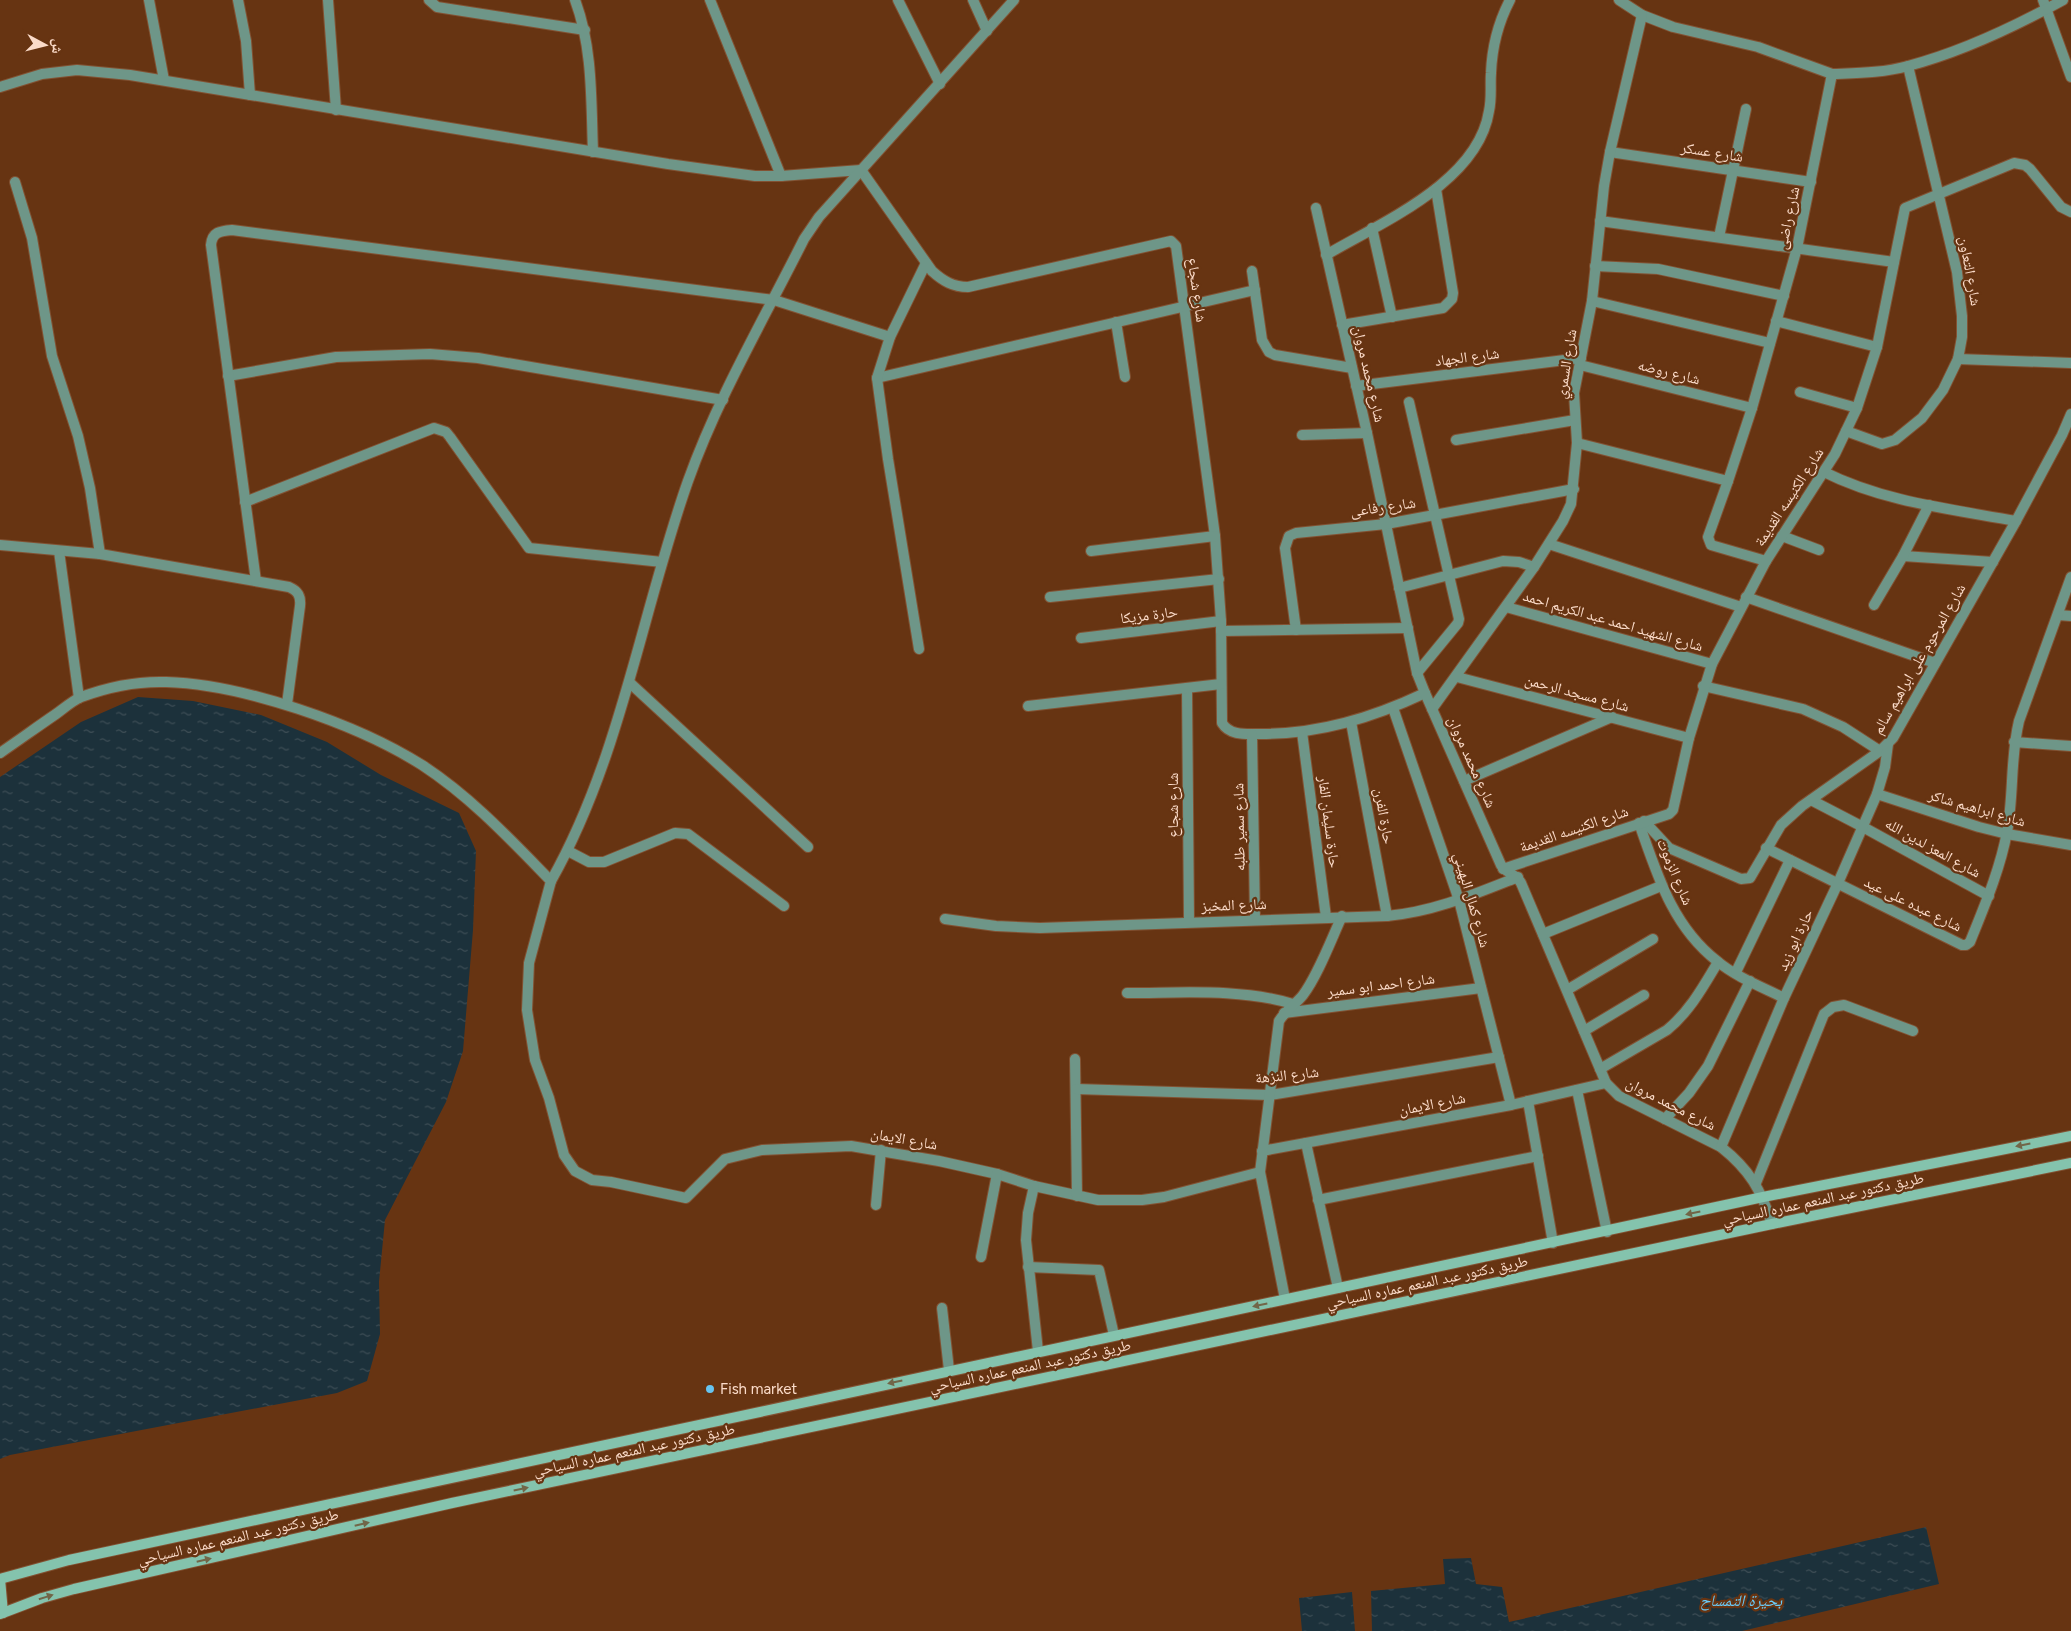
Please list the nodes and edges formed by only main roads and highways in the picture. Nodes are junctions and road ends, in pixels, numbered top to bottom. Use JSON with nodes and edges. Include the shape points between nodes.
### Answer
{"nodes":[{"id":1,"x":2071,"y":1136,"type":"edge"},
{"id":2,"x":2071,"y":1163,"type":"edge"},
{"id":3,"x":0,"y":1579,"type":"edge"},
{"id":4,"x":1,"y":1614,"type":"edge"}],
"edges":[{"from":1,"to":3,"type":"main road","name":"طريق دكتور عبد المنعم عماره السياحي","one_way":true,"via":[[1763,1197],[949,1370],[69,1560]]},
{"from":4,"to":2,"type":"main road","name":"طريق دكتور عبد المنعم عماره السياحي","one_way":true,"via":[[74,1589],[452,1504]]},
{"from":3,"to":4,"type":"main road"}]}
